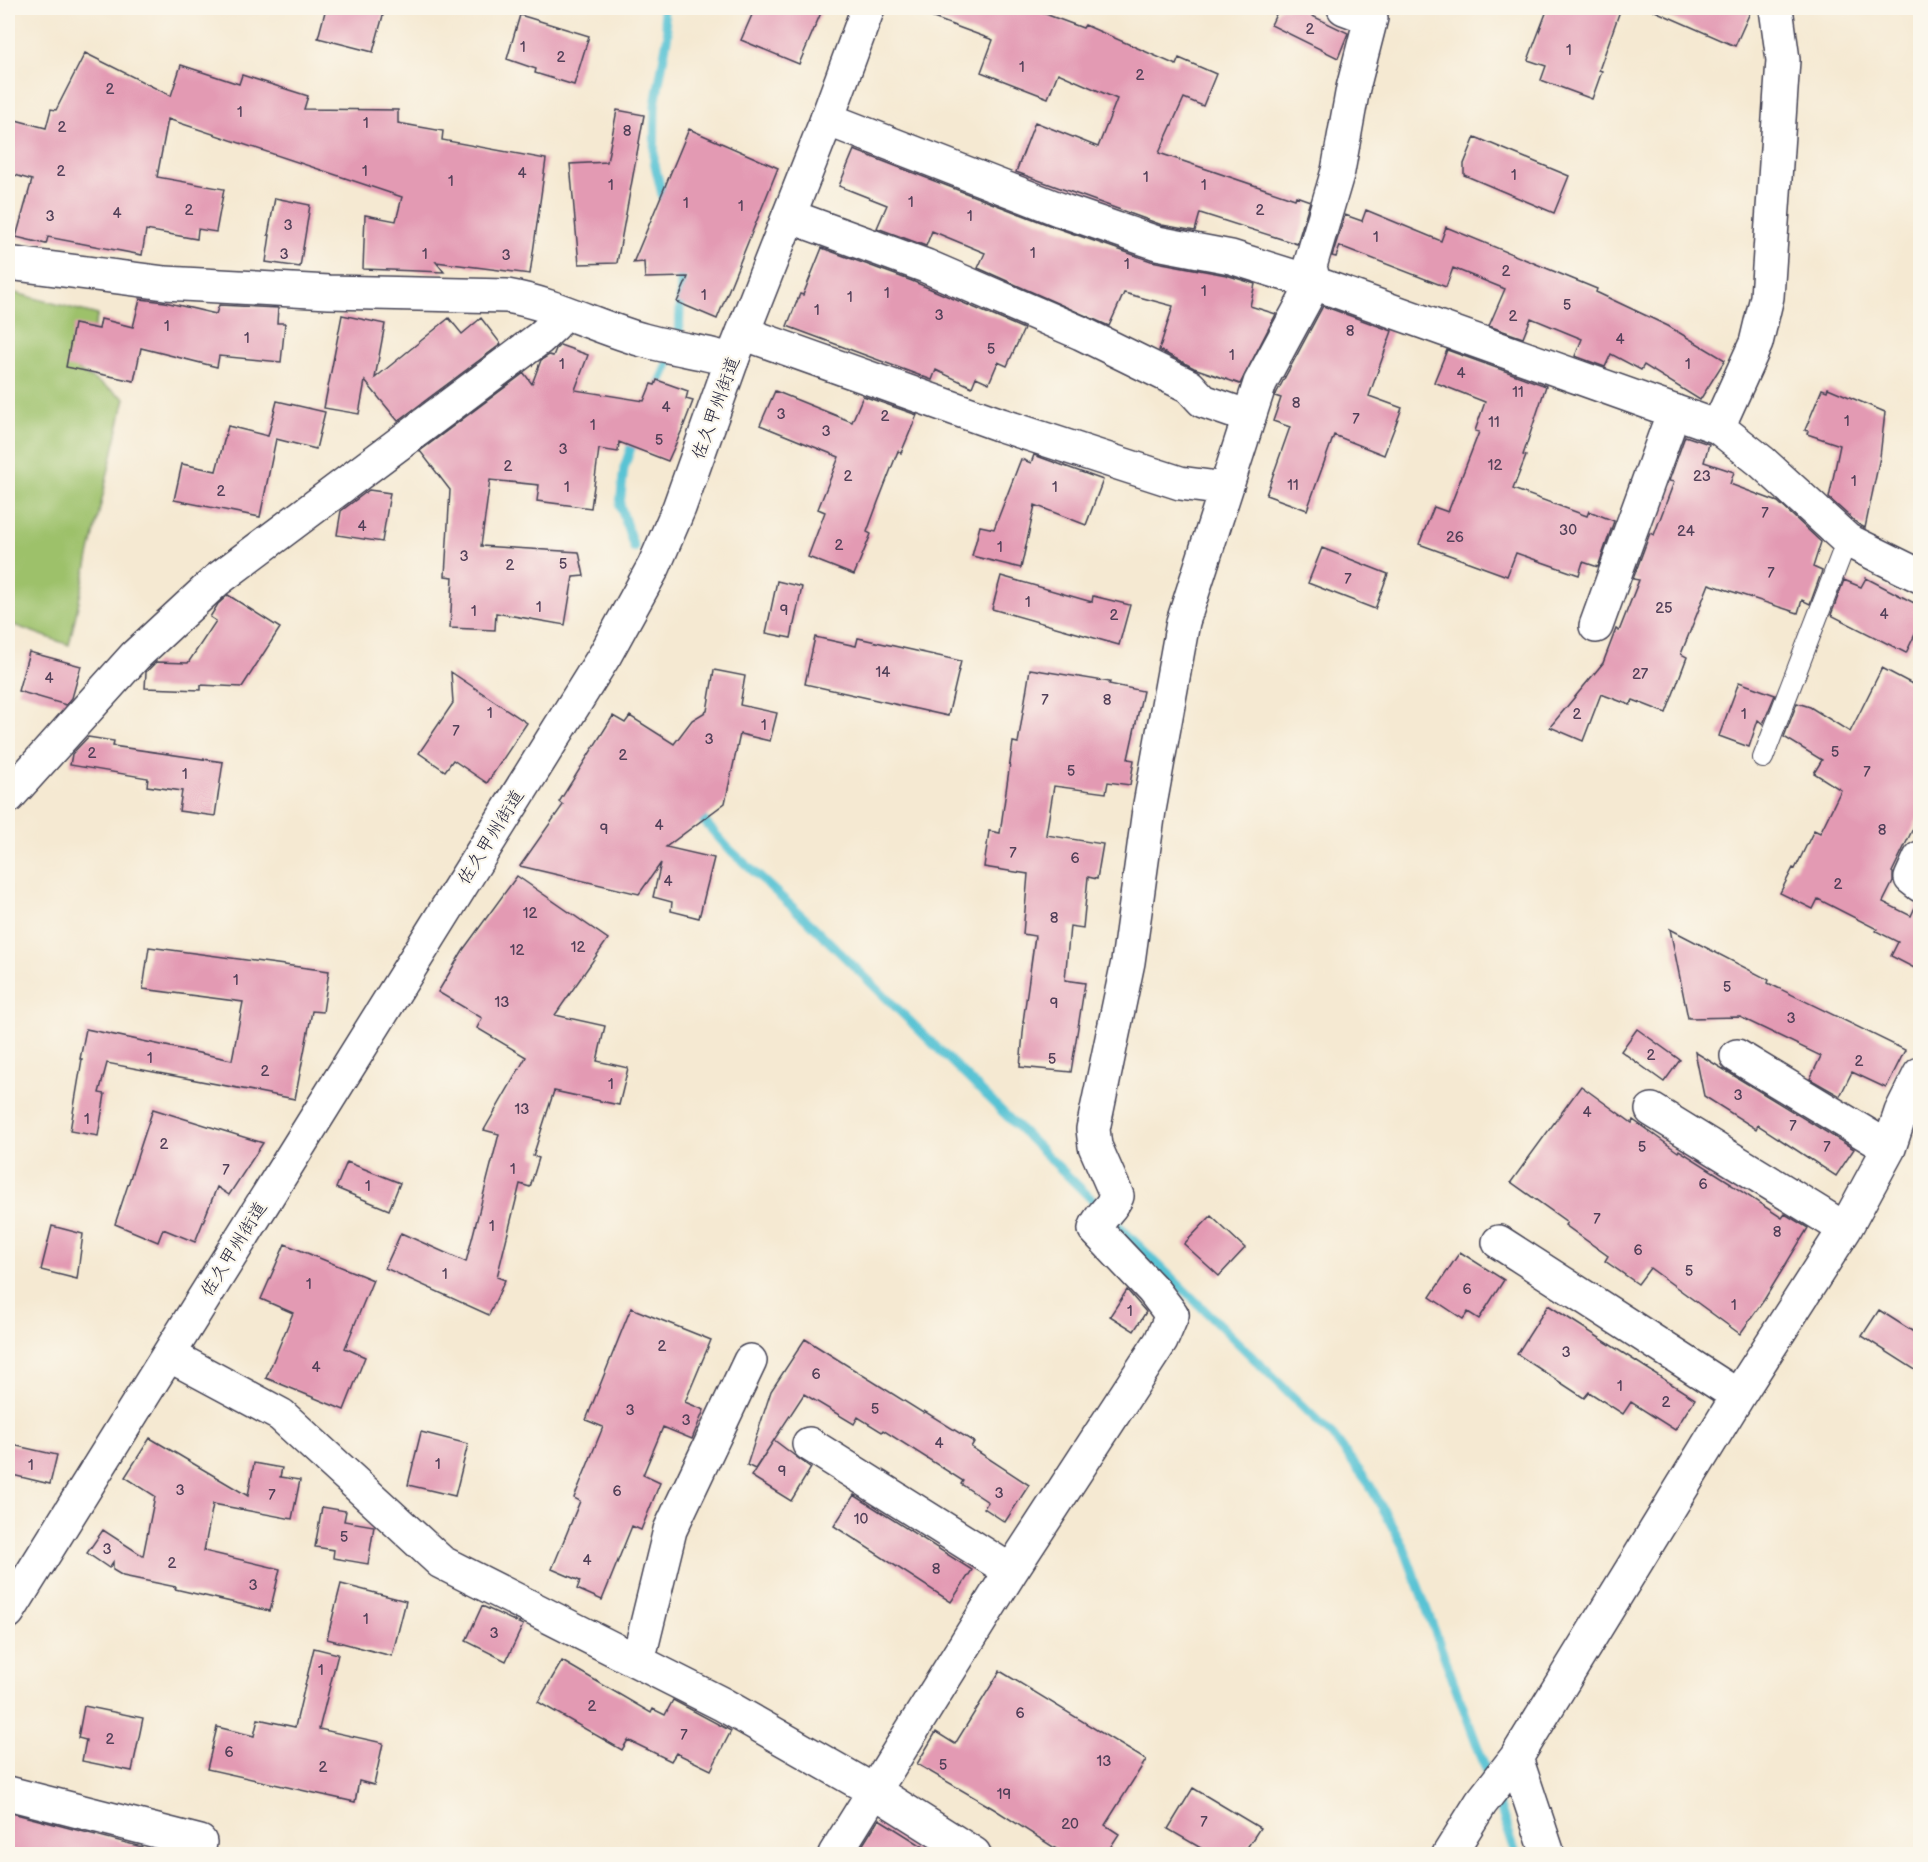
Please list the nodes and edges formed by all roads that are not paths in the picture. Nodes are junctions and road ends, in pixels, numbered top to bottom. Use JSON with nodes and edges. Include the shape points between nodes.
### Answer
{"nodes":[{"id":1,"x":868,"y":8,"type":"edge"},
{"id":2,"x":1344,"y":8,"type":"edge"},
{"id":3,"x":1776,"y":8,"type":"edge"},
{"id":4,"x":827,"y":119,"type":"junction"},
{"id":5,"x":789,"y":216,"type":"junction"},
{"id":6,"x":8,"y":263,"type":"edge"},
{"id":7,"x":1314,"y":284,"type":"junction"},
{"id":8,"x":560,"y":311,"type":"junction"},
{"id":9,"x":738,"y":346,"type":"junction"},
{"id":10,"x":1674,"y":411,"type":"junction"},
{"id":11,"x":1249,"y":417,"type":"junction"},
{"id":12,"x":1718,"y":427,"type":"junction"},
{"id":13,"x":1225,"y":489,"type":"junction"},
{"id":14,"x":1846,"y":540,"type":"junction"},
{"id":15,"x":1920,"y":576,"type":"edge"},
{"id":16,"x":1596,"y":626,"type":"dead end"},
{"id":17,"x":1763,"y":758,"type":"dead end"},
{"id":18,"x":8,"y":798,"type":"edge"},
{"id":19,"x":1920,"y":858,"type":"edge"},
{"id":20,"x":1920,"y":885,"type":"edge"},
{"id":21,"x":1737,"y":1056,"type":"dead end"},
{"id":22,"x":1920,"y":1074,"type":"edge"},
{"id":23,"x":1652,"y":1110,"type":"dead end"},
{"id":24,"x":1889,"y":1148,"type":"junction"},
{"id":25,"x":1845,"y":1229,"type":"junction"},
{"id":26,"x":1499,"y":1242,"type":"dead end"},
{"id":27,"x":169,"y":1355,"type":"junction"},
{"id":28,"x":750,"y":1361,"type":"dead end"},
{"id":29,"x":1738,"y":1396,"type":"junction"},
{"id":30,"x":809,"y":1444,"type":"dead end"},
{"id":31,"x":1011,"y":1571,"type":"junction"},
{"id":32,"x":8,"y":1612,"type":"edge"},
{"id":33,"x":638,"y":1661,"type":"junction"},
{"id":34,"x":1498,"y":1780,"type":"junction"},
{"id":35,"x":874,"y":1791,"type":"junction"},
{"id":36,"x":8,"y":1793,"type":"edge"},
{"id":37,"x":198,"y":1854,"type":"edge"},
{"id":38,"x":835,"y":1854,"type":"edge"},
{"id":39,"x":974,"y":1854,"type":"edge"},
{"id":40,"x":1449,"y":1854,"type":"edge"},
{"id":41,"x":1548,"y":1854,"type":"edge"}],
"edges":[{"from":1,"to":4,"type":"street","name":"佐久甲州街道"},
{"from":2,"to":7,"type":"street","via":[[1371,18],[1338,171],[1310,266]]},
{"from":3,"to":12,"type":"street","via":[[1783,60],[1767,297],[1756,343]]},
{"from":4,"to":5,"type":"street","name":"佐久甲州街道"},
{"from":4,"to":7,"type":"street","via":[[1157,243],[1231,257]]},
{"from":5,"to":9,"type":"street","name":"佐久甲州街道"},
{"from":5,"to":11,"type":"street","via":[[926,266],[1060,324],[1189,386],[1203,401]]},
{"from":6,"to":8,"type":"street","via":[[165,283],[507,296]]},
{"from":7,"to":10,"type":"street"},
{"from":7,"to":11,"type":"street","via":[[1260,383]]},
{"from":8,"to":9,"type":"street","via":[[643,340],[700,351]]},
{"from":8,"to":18,"type":"street","via":[[554,325],[540,338],[218,580],[135,656]]},
{"from":9,"to":13,"type":"street","via":[[1180,483]]},
{"from":9,"to":27,"type":"street","name":"佐久甲州街道","via":[[680,508],[654,566],[605,655]]},
{"from":10,"to":12,"type":"street"},
{"from":10,"to":16,"type":"street"},
{"from":11,"to":13,"type":"street"},
{"from":12,"to":14,"type":"street"},
{"from":13,"to":31,"type":"street","via":[[1183,622],[1149,810],[1128,962],[1093,1129],[1095,1146],[1117,1196],[1095,1229],[1172,1314],[1161,1341]]},
{"from":14,"to":15,"type":"street"},
{"from":14,"to":17,"type":"lane"},
{"from":19,"to":20,"type":"street","via":[[1911,878]]},
{"from":21,"to":24,"type":"street"},
{"from":22,"to":24,"type":"street"},
{"from":23,"to":25,"type":"street"},
{"from":24,"to":25,"type":"street"},
{"from":25,"to":29,"type":"street"},
{"from":26,"to":29,"type":"street"},
{"from":27,"to":32,"type":"street","name":"佐久甲州街道"},
{"from":27,"to":33,"type":"street","via":[[281,1415],[441,1562]]},
{"from":28,"to":33,"type":"street","via":[[670,1530]]},
{"from":29,"to":34,"type":"street"},
{"from":30,"to":31,"type":"street"},
{"from":31,"to":35,"type":"street"},
{"from":33,"to":35,"type":"street"},
{"from":34,"to":40,"type":"street"},
{"from":34,"to":41,"type":"street"},
{"from":35,"to":38,"type":"street"},
{"from":35,"to":39,"type":"street"},
{"from":36,"to":37,"type":"street","via":[[200,1842]]}]}
